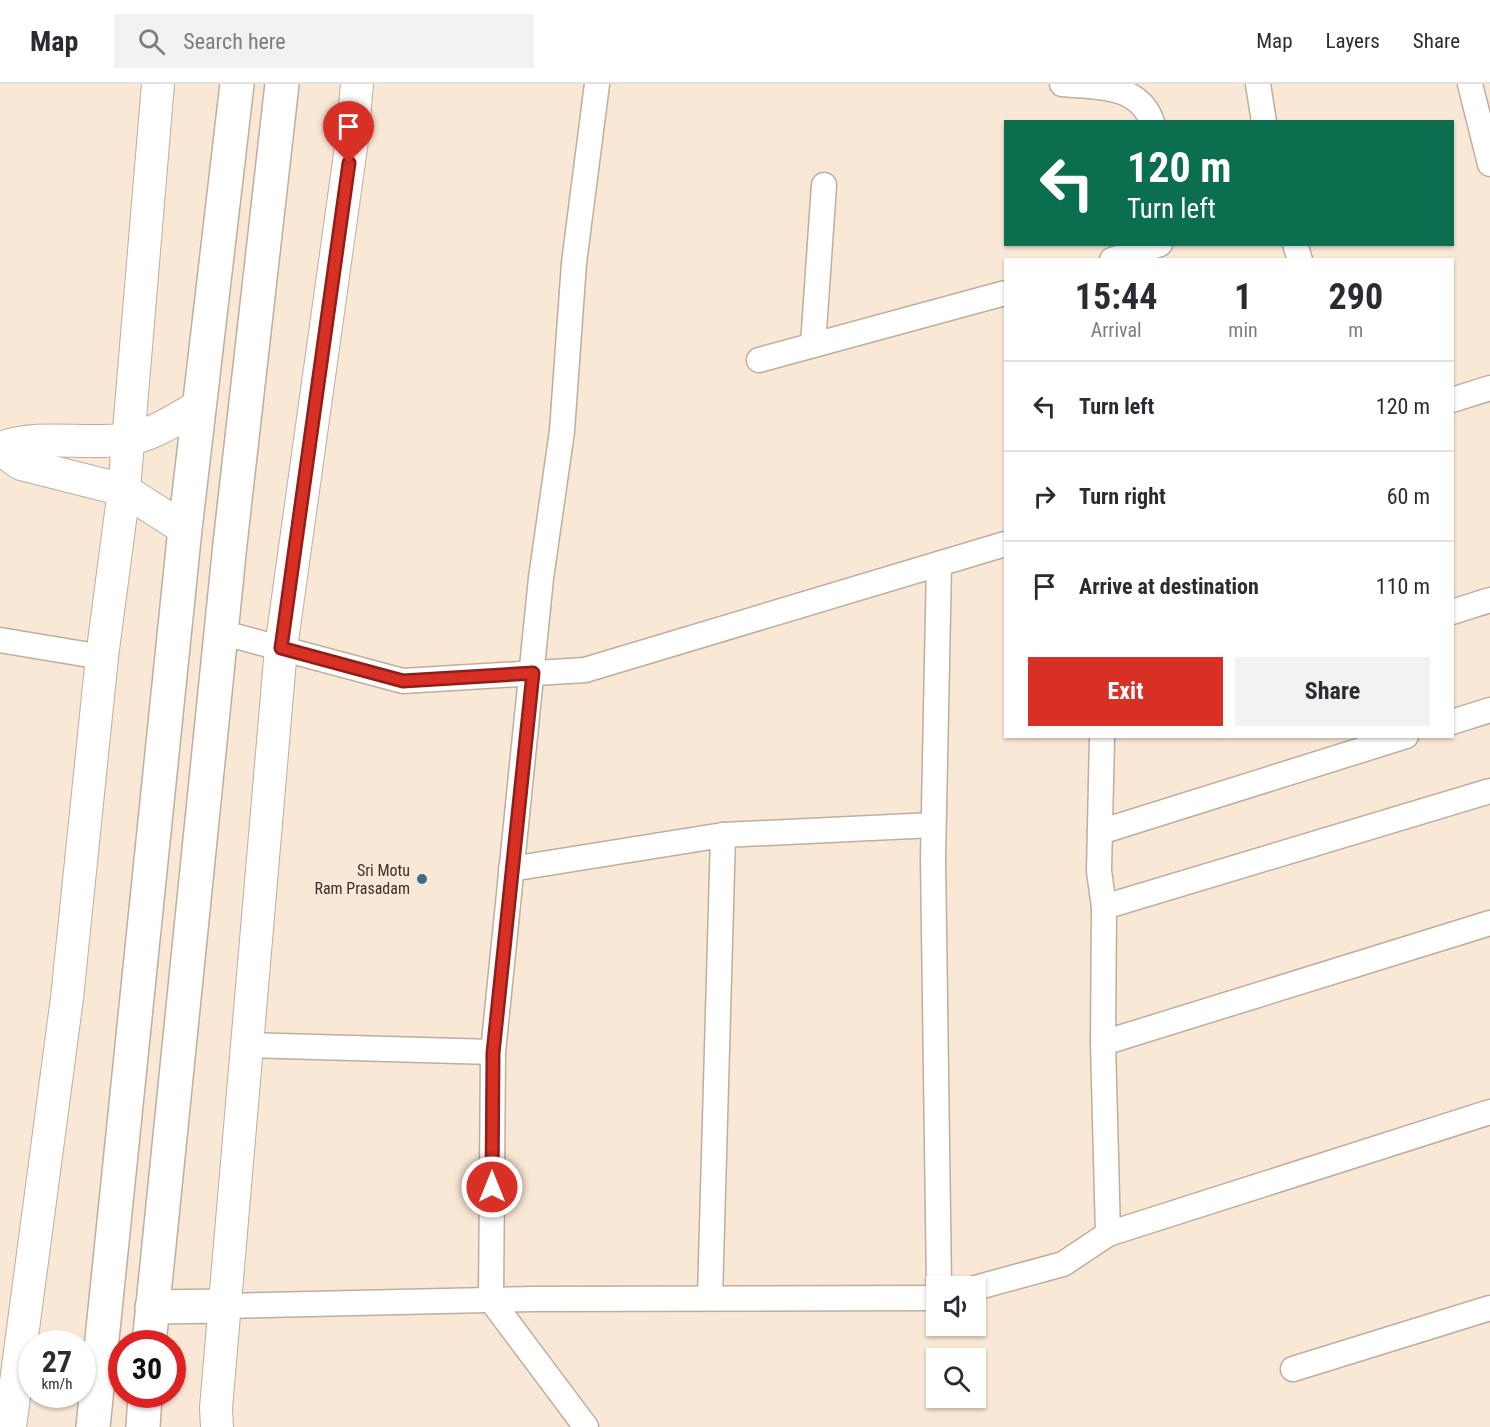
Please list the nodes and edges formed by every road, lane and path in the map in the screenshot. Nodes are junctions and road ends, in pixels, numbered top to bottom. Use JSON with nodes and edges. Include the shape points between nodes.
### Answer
{"nodes":[{"id":1,"x":158,"y":84,"type":"edge"},
{"id":2,"x":237,"y":84,"type":"edge"},
{"id":3,"x":282,"y":84,"type":"edge"},
{"id":4,"x":357,"y":84,"type":"edge"},
{"id":5,"x":597,"y":84,"type":"edge"},
{"id":6,"x":1062,"y":84,"type":"edge"},
{"id":7,"x":1258,"y":84,"type":"edge"},
{"id":8,"x":1470,"y":84,"type":"edge"},
{"id":9,"x":1151,"y":120,"type":"edge"},
{"id":10,"x":1264,"y":120,"type":"edge"},
{"id":11,"x":1490,"y":164,"type":"edge"},
{"id":12,"x":825,"y":185,"type":"dead end"},
{"id":13,"x":1138,"y":248,"type":"edge"},
{"id":14,"x":1116,"y":258,"type":"edge"},
{"id":15,"x":1004,"y":293,"type":"edge"},
{"id":16,"x":813,"y":345,"type":"junction"},
{"id":17,"x":759,"y":360,"type":"dead end"},
{"id":18,"x":1490,"y":388,"type":"edge"},
{"id":19,"x":1454,"y":399,"type":"edge"},
{"id":20,"x":199,"y":406,"type":"junction"},
{"id":21,"x":129,"y":439,"type":"junction"},
{"id":22,"x":0,"y":449,"type":"edge"},
{"id":23,"x":124,"y":490,"type":"junction"},
{"id":24,"x":185,"y":529,"type":"junction"},
{"id":25,"x":1004,"y":544,"type":"edge"},
{"id":26,"x":939,"y":564,"type":"junction"},
{"id":27,"x":1490,"y":600,"type":"edge"},
{"id":28,"x":1454,"y":611,"type":"edge"},
{"id":29,"x":220,"y":632,"type":"junction"},
{"id":30,"x":0,"y":640,"type":"edge"},
{"id":31,"x":281,"y":648,"type":"junction"},
{"id":32,"x":102,"y":657,"type":"junction"},
{"id":33,"x":533,"y":673,"type":"junction"},
{"id":34,"x":1490,"y":710,"type":"edge"},
{"id":35,"x":1454,"y":721,"type":"edge"},
{"id":36,"x":1102,"y":738,"type":"edge"},
{"id":37,"x":1400,"y":738,"type":"edge"},
{"id":38,"x":1490,"y":791,"type":"edge"},
{"id":39,"x":933,"y":825,"type":"junction"},
{"id":40,"x":1100,"y":832,"type":"junction"},
{"id":41,"x":723,"y":835,"type":"junction"},
{"id":42,"x":511,"y":868,"type":"junction"},
{"id":43,"x":1104,"y":907,"type":"junction"},
{"id":44,"x":1490,"y":923,"type":"edge"},
{"id":45,"x":1103,"y":1043,"type":"junction"},
{"id":46,"x":248,"y":1045,"type":"junction"},
{"id":47,"x":493,"y":1053,"type":"junction"},
{"id":48,"x":1490,"y":1112,"type":"edge"},
{"id":49,"x":1108,"y":1234,"type":"junction"},
{"id":50,"x":939,"y":1276,"type":"edge"},
{"id":51,"x":986,"y":1285,"type":"edge"},
{"id":52,"x":710,"y":1298,"type":"junction"},
{"id":53,"x":926,"y":1298,"type":"edge"},
{"id":54,"x":491,"y":1300,"type":"junction"},
{"id":55,"x":225,"y":1306,"type":"junction"},
{"id":56,"x":152,"y":1307,"type":"junction"},
{"id":57,"x":1490,"y":1308,"type":"edge"},
{"id":58,"x":150,"y":1330,"type":"edge"},
{"id":59,"x":1293,"y":1369,"type":"dead end"},
{"id":60,"x":144,"y":1408,"type":"edge"},
{"id":61,"x":7,"y":1424,"type":"edge"},
{"id":62,"x":93,"y":1427,"type":"edge"},
{"id":63,"x":143,"y":1427,"type":"edge"},
{"id":64,"x":217,"y":1427,"type":"edge"},
{"id":65,"x":586,"y":1427,"type":"edge"}],
"edges":[{"from":1,"to":21,"type":"street"},
{"from":2,"to":20,"type":"main road"},
{"from":3,"to":29,"type":"main road"},
{"from":4,"to":31,"type":"street"},
{"from":5,"to":33,"type":"street","via":[[574,263],[562,431],[541,579]]},
{"from":6,"to":9,"type":"street","via":[[1123,89],[1147,107]]},
{"from":7,"to":10,"type":"street"},
{"from":8,"to":11,"type":"street"},
{"from":12,"to":16,"type":"street"},
{"from":13,"to":14,"type":"street"},
{"from":15,"to":16,"type":"street"},
{"from":16,"to":17,"type":"street"},
{"from":18,"to":19,"type":"street"},
{"from":20,"to":21,"type":"street","via":[[164,426]]},
{"from":20,"to":24,"type":"main road"},
{"from":21,"to":22,"type":"street","via":[[22,440]]},
{"from":21,"to":23,"type":"street"},
{"from":22,"to":23,"type":"street","via":[[21,464]]},
{"from":23,"to":24,"type":"street"},
{"from":23,"to":32,"type":"street"},
{"from":24,"to":62,"type":"main road"},
{"from":25,"to":26,"type":"street"},
{"from":26,"to":33,"type":"street","via":[[585,670]]},
{"from":26,"to":39,"type":"street"},
{"from":27,"to":28,"type":"street"},
{"from":29,"to":31,"type":"street"},
{"from":29,"to":56,"type":"main road"},
{"from":30,"to":32,"type":"street"},
{"from":31,"to":33,"type":"street","via":[[403,681]]},
{"from":31,"to":46,"type":"street"},
{"from":32,"to":61,"type":"street","via":[[67,998]]},
{"from":33,"to":42,"type":"street"},
{"from":34,"to":35,"type":"street"},
{"from":36,"to":40,"type":"street"},
{"from":37,"to":40,"type":"street"},
{"from":38,"to":43,"type":"street"},
{"from":39,"to":41,"type":"street"},
{"from":39,"to":50,"type":"street"},
{"from":40,"to":43,"type":"street","via":[[1099,872]]},
{"from":41,"to":42,"type":"street"},
{"from":41,"to":52,"type":"street"},
{"from":42,"to":47,"type":"street"},
{"from":43,"to":45,"type":"street"},
{"from":44,"to":45,"type":"street"},
{"from":45,"to":49,"type":"street"},
{"from":46,"to":47,"type":"street"},
{"from":46,"to":55,"type":"street"},
{"from":47,"to":54,"type":"street"},
{"from":48,"to":49,"type":"street"},
{"from":49,"to":51,"type":"street","via":[[1062,1264]]},
{"from":52,"to":53,"type":"street"},
{"from":52,"to":54,"type":"street"},
{"from":54,"to":55,"type":"street"},
{"from":54,"to":65,"type":"street"},
{"from":55,"to":56,"type":"main road"},
{"from":55,"to":64,"type":"street"},
{"from":56,"to":58,"type":"main road"},
{"from":57,"to":59,"type":"street"},
{"from":60,"to":63,"type":"main road"}]}
